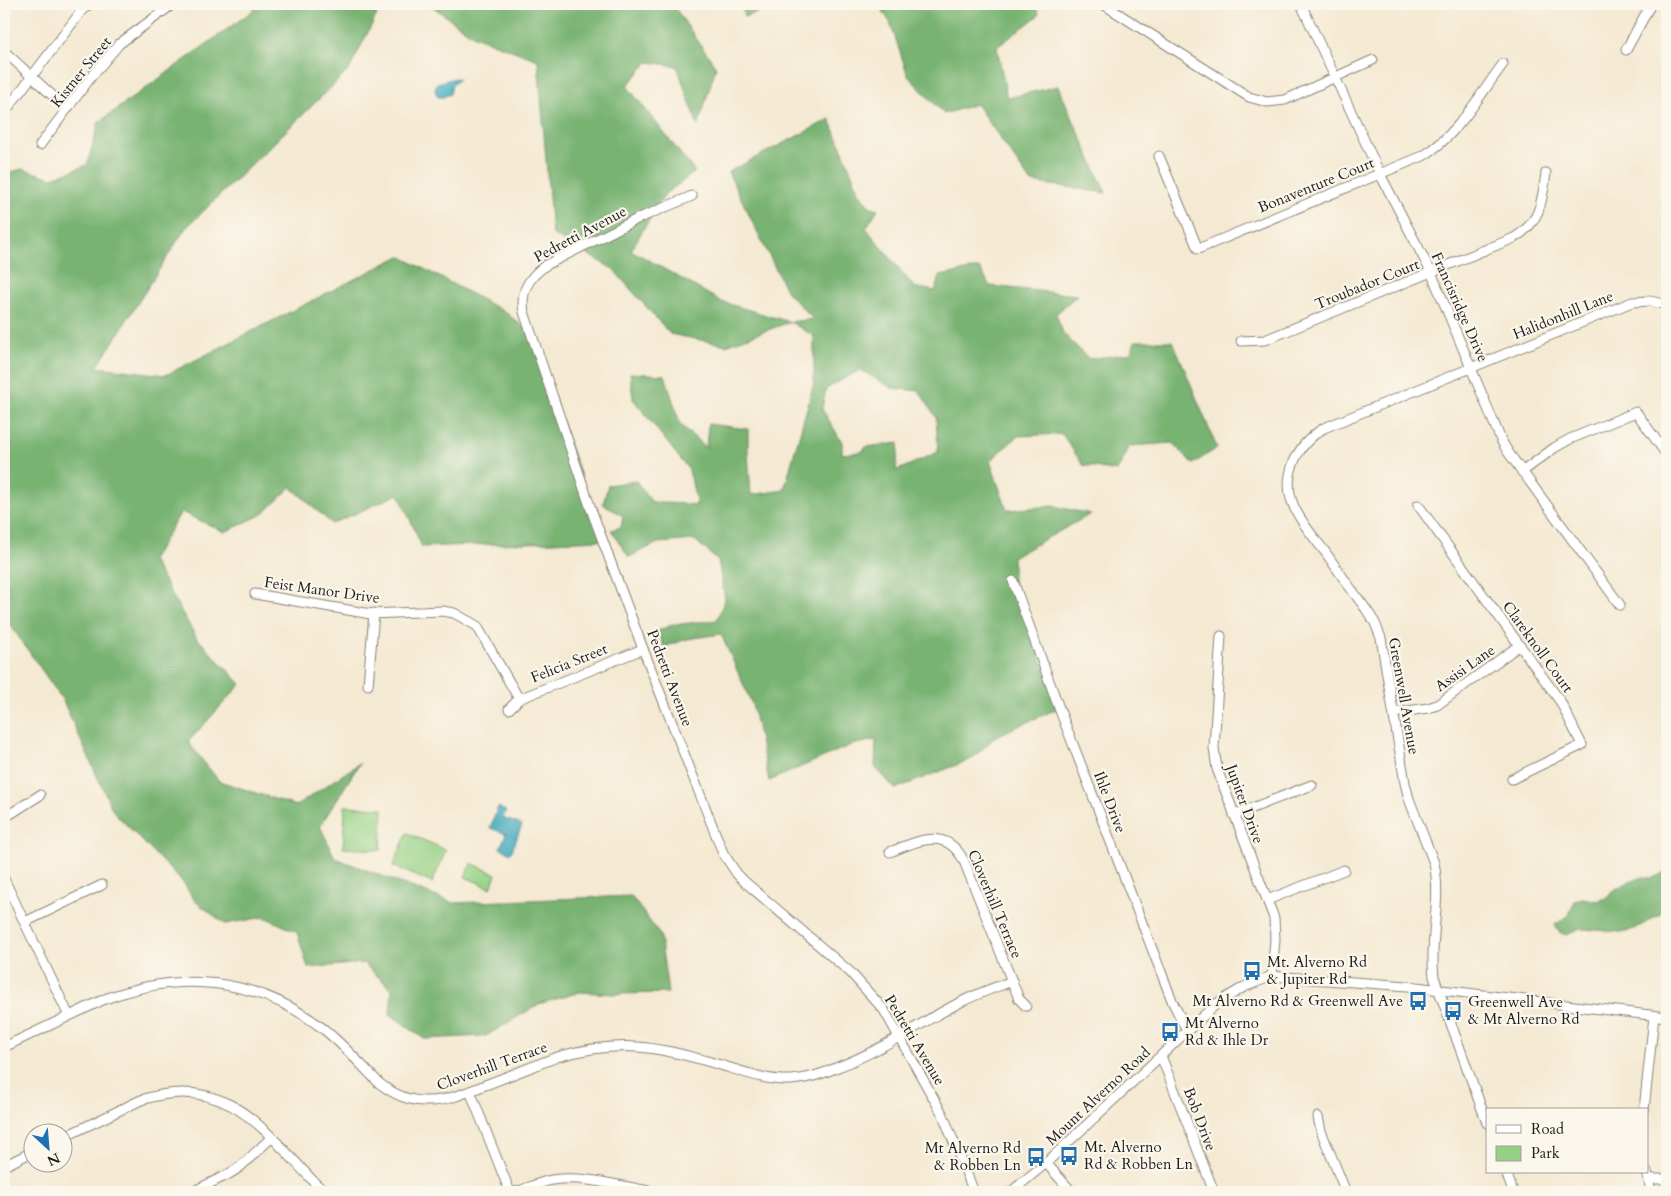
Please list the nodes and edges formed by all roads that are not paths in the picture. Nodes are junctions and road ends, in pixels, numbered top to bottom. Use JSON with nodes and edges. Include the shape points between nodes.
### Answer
{"nodes":[{"id":1,"x":90,"y":4,"type":"edge"},
{"id":2,"x":173,"y":4,"type":"edge"},
{"id":3,"x":1103,"y":4,"type":"edge"},
{"id":4,"x":1301,"y":4,"type":"edge"},
{"id":5,"x":1651,"y":4,"type":"edge"},
{"id":6,"x":4,"y":50,"type":"edge"},
{"id":7,"x":1626,"y":50,"type":"dead end"},
{"id":8,"x":1373,"y":60,"type":"dead end"},
{"id":9,"x":1503,"y":64,"type":"dead end"},
{"id":10,"x":32,"y":76,"type":"junction"},
{"id":11,"x":1335,"y":78,"type":"junction"},
{"id":12,"x":67,"y":109,"type":"junction"},
{"id":13,"x":4,"y":114,"type":"edge"},
{"id":14,"x":40,"y":145,"type":"dead end"},
{"id":15,"x":1159,"y":156,"type":"dead end"},
{"id":16,"x":1546,"y":172,"type":"dead end"},
{"id":17,"x":1380,"y":174,"type":"junction"},
{"id":18,"x":692,"y":196,"type":"dead end"},
{"id":19,"x":1432,"y":272,"type":"junction"},
{"id":20,"x":1667,"y":305,"type":"edge"},
{"id":21,"x":1241,"y":341,"type":"dead end"},
{"id":22,"x":1472,"y":368,"type":"junction"},
{"id":23,"x":1667,"y":455,"type":"edge"},
{"id":24,"x":1522,"y":472,"type":"junction"},
{"id":25,"x":1418,"y":505,"type":"dead end"},
{"id":26,"x":1013,"y":581,"type":"dead end"},
{"id":27,"x":255,"y":594,"type":"dead end"},
{"id":28,"x":1620,"y":605,"type":"dead end"},
{"id":29,"x":374,"y":614,"type":"junction"},
{"id":30,"x":1221,"y":636,"type":"dead end"},
{"id":31,"x":1520,"y":645,"type":"junction"},
{"id":32,"x":644,"y":649,"type":"junction"},
{"id":33,"x":368,"y":685,"type":"dead end"},
{"id":34,"x":519,"y":699,"type":"junction"},
{"id":35,"x":509,"y":709,"type":"dead end"},
{"id":36,"x":1394,"y":713,"type":"junction"},
{"id":37,"x":1512,"y":779,"type":"dead end"},
{"id":38,"x":1312,"y":785,"type":"dead end"},
{"id":39,"x":40,"y":795,"type":"dead end"},
{"id":40,"x":1234,"y":815,"type":"junction"},
{"id":41,"x":4,"y":818,"type":"edge"},
{"id":42,"x":890,"y":852,"type":"dead end"},
{"id":43,"x":1344,"y":870,"type":"dead end"},
{"id":44,"x":4,"y":879,"type":"edge"},
{"id":45,"x":102,"y":885,"type":"dead end"},
{"id":46,"x":1267,"y":900,"type":"junction"},
{"id":47,"x":25,"y":922,"type":"junction"},
{"id":48,"x":1272,"y":976,"type":"junction"},
{"id":49,"x":1012,"y":981,"type":"junction"},
{"id":50,"x":1438,"y":990,"type":"junction"},
{"id":51,"x":1026,"y":1006,"type":"dead end"},
{"id":52,"x":69,"y":1016,"type":"junction"},
{"id":53,"x":1654,"y":1016,"type":"junction"},
{"id":54,"x":1667,"y":1017,"type":"edge"},
{"id":55,"x":1186,"y":1030,"type":"junction"},
{"id":56,"x":899,"y":1038,"type":"junction"},
{"id":57,"x":4,"y":1047,"type":"edge"},
{"id":58,"x":1161,"y":1056,"type":"junction"},
{"id":59,"x":470,"y":1091,"type":"junction"},
{"id":60,"x":1644,"y":1108,"type":"edge"},
{"id":61,"x":1318,"y":1117,"type":"dead end"},
{"id":62,"x":1486,"y":1120,"type":"edge"},
{"id":63,"x":72,"y":1133,"type":"edge"},
{"id":64,"x":271,"y":1138,"type":"junction"},
{"id":65,"x":22,"y":1157,"type":"edge"},
{"id":66,"x":1046,"y":1163,"type":"junction"},
{"id":67,"x":4,"y":1166,"type":"edge"},
{"id":68,"x":1507,"y":1174,"type":"edge"},
{"id":69,"x":1648,"y":1175,"type":"edge"},
{"id":70,"x":1667,"y":1178,"type":"edge"},
{"id":71,"x":192,"y":1192,"type":"edge"},
{"id":72,"x":326,"y":1192,"type":"edge"},
{"id":73,"x":510,"y":1192,"type":"edge"},
{"id":74,"x":516,"y":1192,"type":"edge"},
{"id":75,"x":655,"y":1192,"type":"edge"},
{"id":76,"x":974,"y":1192,"type":"edge"},
{"id":77,"x":1011,"y":1192,"type":"edge"},
{"id":78,"x":1072,"y":1192,"type":"edge"},
{"id":79,"x":1214,"y":1192,"type":"edge"},
{"id":80,"x":1346,"y":1192,"type":"edge"},
{"id":81,"x":1513,"y":1192,"type":"edge"},
{"id":82,"x":1651,"y":1192,"type":"edge"}],
"edges":[{"from":1,"to":10,"type":"street"},
{"from":2,"to":12,"type":"street","name":"Kistner Street","via":[[119,44]]},
{"from":3,"to":11,"type":"street","via":[[1258,100],[1286,100]]},
{"from":4,"to":11,"type":"street","name":"Francisridge Drive"},
{"from":5,"to":7,"type":"street"},
{"from":6,"to":10,"type":"street"},
{"from":8,"to":11,"type":"street"},
{"from":9,"to":17,"type":"street","name":"Bonaventure Court","via":[[1444,141],[1423,156]]},
{"from":10,"to":12,"type":"street"},
{"from":10,"to":13,"type":"street"},
{"from":11,"to":17,"type":"street","name":"Francisridge Drive"},
{"from":12,"to":14,"type":"street","name":"Kistner Street"},
{"from":15,"to":17,"type":"street","name":"Bonaventure Court","via":[[1198,249]]},
{"from":16,"to":19,"type":"street","name":"Troubador Court","via":[[1539,211],[1526,230]]},
{"from":17,"to":19,"type":"street","name":"Francisridge Drive"},
{"from":18,"to":32,"type":"street","name":"Pedretti Avenue","via":[[637,219],[546,265],[532,277],[522,298],[591,509]]},
{"from":19,"to":21,"type":"street","name":"Troubador Court","via":[[1265,340]]},
{"from":19,"to":22,"type":"street","name":"Francisridge Drive"},
{"from":20,"to":22,"type":"street","name":"Halidonhill Lane","via":[[1650,301],[1632,302]]},
{"from":22,"to":24,"type":"street","name":"Francisridge Drive","via":[[1501,440]]},
{"from":22,"to":36,"type":"street","name":"Greenwell Avenue","via":[[1324,428],[1303,445],[1291,469],[1289,487],[1299,517],[1375,623],[1384,651]]},
{"from":23,"to":24,"type":"street","via":[[1636,412],[1570,439]]},
{"from":24,"to":28,"type":"street","name":"Francisridge Drive"},
{"from":25,"to":31,"type":"street","name":"Clareknoll Court"},
{"from":26,"to":55,"type":"street","name":"Ihle Drive","via":[[1059,708]]},
{"from":27,"to":29,"type":"street","name":"Feist Manor Drive"},
{"from":29,"to":33,"type":"street"},
{"from":29,"to":34,"type":"street","name":"Feist Manor Drive","via":[[442,611],[454,613],[477,626]]},
{"from":30,"to":40,"type":"street","name":"Jupiter Drive","via":[[1214,754]]},
{"from":31,"to":36,"type":"street","name":"Assisi Lane","via":[[1437,704]]},
{"from":31,"to":37,"type":"street","name":"Clareknoll Court","via":[[1560,701],[1582,745]]},
{"from":32,"to":34,"type":"street","name":"Felicia Street"},
{"from":32,"to":56,"type":"street","name":"Pedretti Avenue","via":[[723,853],[745,882],[850,972],[884,1010]]},
{"from":34,"to":35,"type":"street","name":"Felicia Street"},
{"from":36,"to":50,"type":"street","name":"Greenwell Avenue","via":[[1404,783],[1436,874],[1432,966]]},
{"from":38,"to":40,"type":"street"},
{"from":39,"to":41,"type":"street"},
{"from":40,"to":46,"type":"street","name":"Jupiter Drive"},
{"from":42,"to":49,"type":"street","name":"Cloverhill Terrace","via":[[928,838],[944,840],[957,849]]},
{"from":43,"to":46,"type":"street"},
{"from":44,"to":47,"type":"street"},
{"from":45,"to":47,"type":"street"},
{"from":46,"to":48,"type":"street","name":"Jupiter Drive","via":[[1275,928]]},
{"from":47,"to":52,"type":"street"},
{"from":48,"to":50,"type":"street","name":"Mount Alverno Road"},
{"from":48,"to":55,"type":"street","name":"Mount Alverno Road","via":[[1231,993]]},
{"from":49,"to":51,"type":"street","name":"Cloverhill Terrace","via":[[1019,999]]},
{"from":49,"to":56,"type":"street","name":"Cloverhill Terrace","via":[[959,1003]]},
{"from":50,"to":53,"type":"street","name":"Mount Alverno Road"},
{"from":50,"to":62,"type":"street","name":"Greenwell Avenue"},
{"from":52,"to":57,"type":"street","name":"Cloverhill Terrace"},
{"from":52,"to":59,"type":"street","name":"Cloverhill Terrace","via":[[121,993],[160,984],[196,982],[235,986],[269,997],[305,1015],[340,1043],[379,1083],[397,1095],[429,1101]]},
{"from":53,"to":54,"type":"street","name":"Mount Alverno Road"},
{"from":53,"to":60,"type":"street"},
{"from":55,"to":58,"type":"street","name":"Mount Alverno Road"},
{"from":56,"to":59,"type":"street","name":"Cloverhill Terrace","via":[[857,1060],[805,1078],[776,1080],[673,1051],[614,1046],[557,1057]]},
{"from":56,"to":76,"type":"street","name":"Pedretti Avenue","via":[[943,1115]]},
{"from":58,"to":66,"type":"street","name":"Mount Alverno Road"},
{"from":58,"to":79,"type":"street","name":"Bob Drive"},
{"from":59,"to":73,"type":"street"},
{"from":61,"to":80,"type":"street"},
{"from":63,"to":64,"type":"street","via":[[142,1100],[184,1092],[226,1102],[250,1117]]},
{"from":64,"to":71,"type":"street","via":[[240,1167]]},
{"from":64,"to":72,"type":"street"},
{"from":65,"to":67,"type":"street"},
{"from":66,"to":77,"type":"street","name":"Mount Alverno Road"},
{"from":66,"to":78,"type":"street"},
{"from":68,"to":81,"type":"street"},
{"from":69,"to":70,"type":"street"},
{"from":69,"to":82,"type":"street"},
{"from":74,"to":75,"type":"street","via":[[566,1179]]}]}
